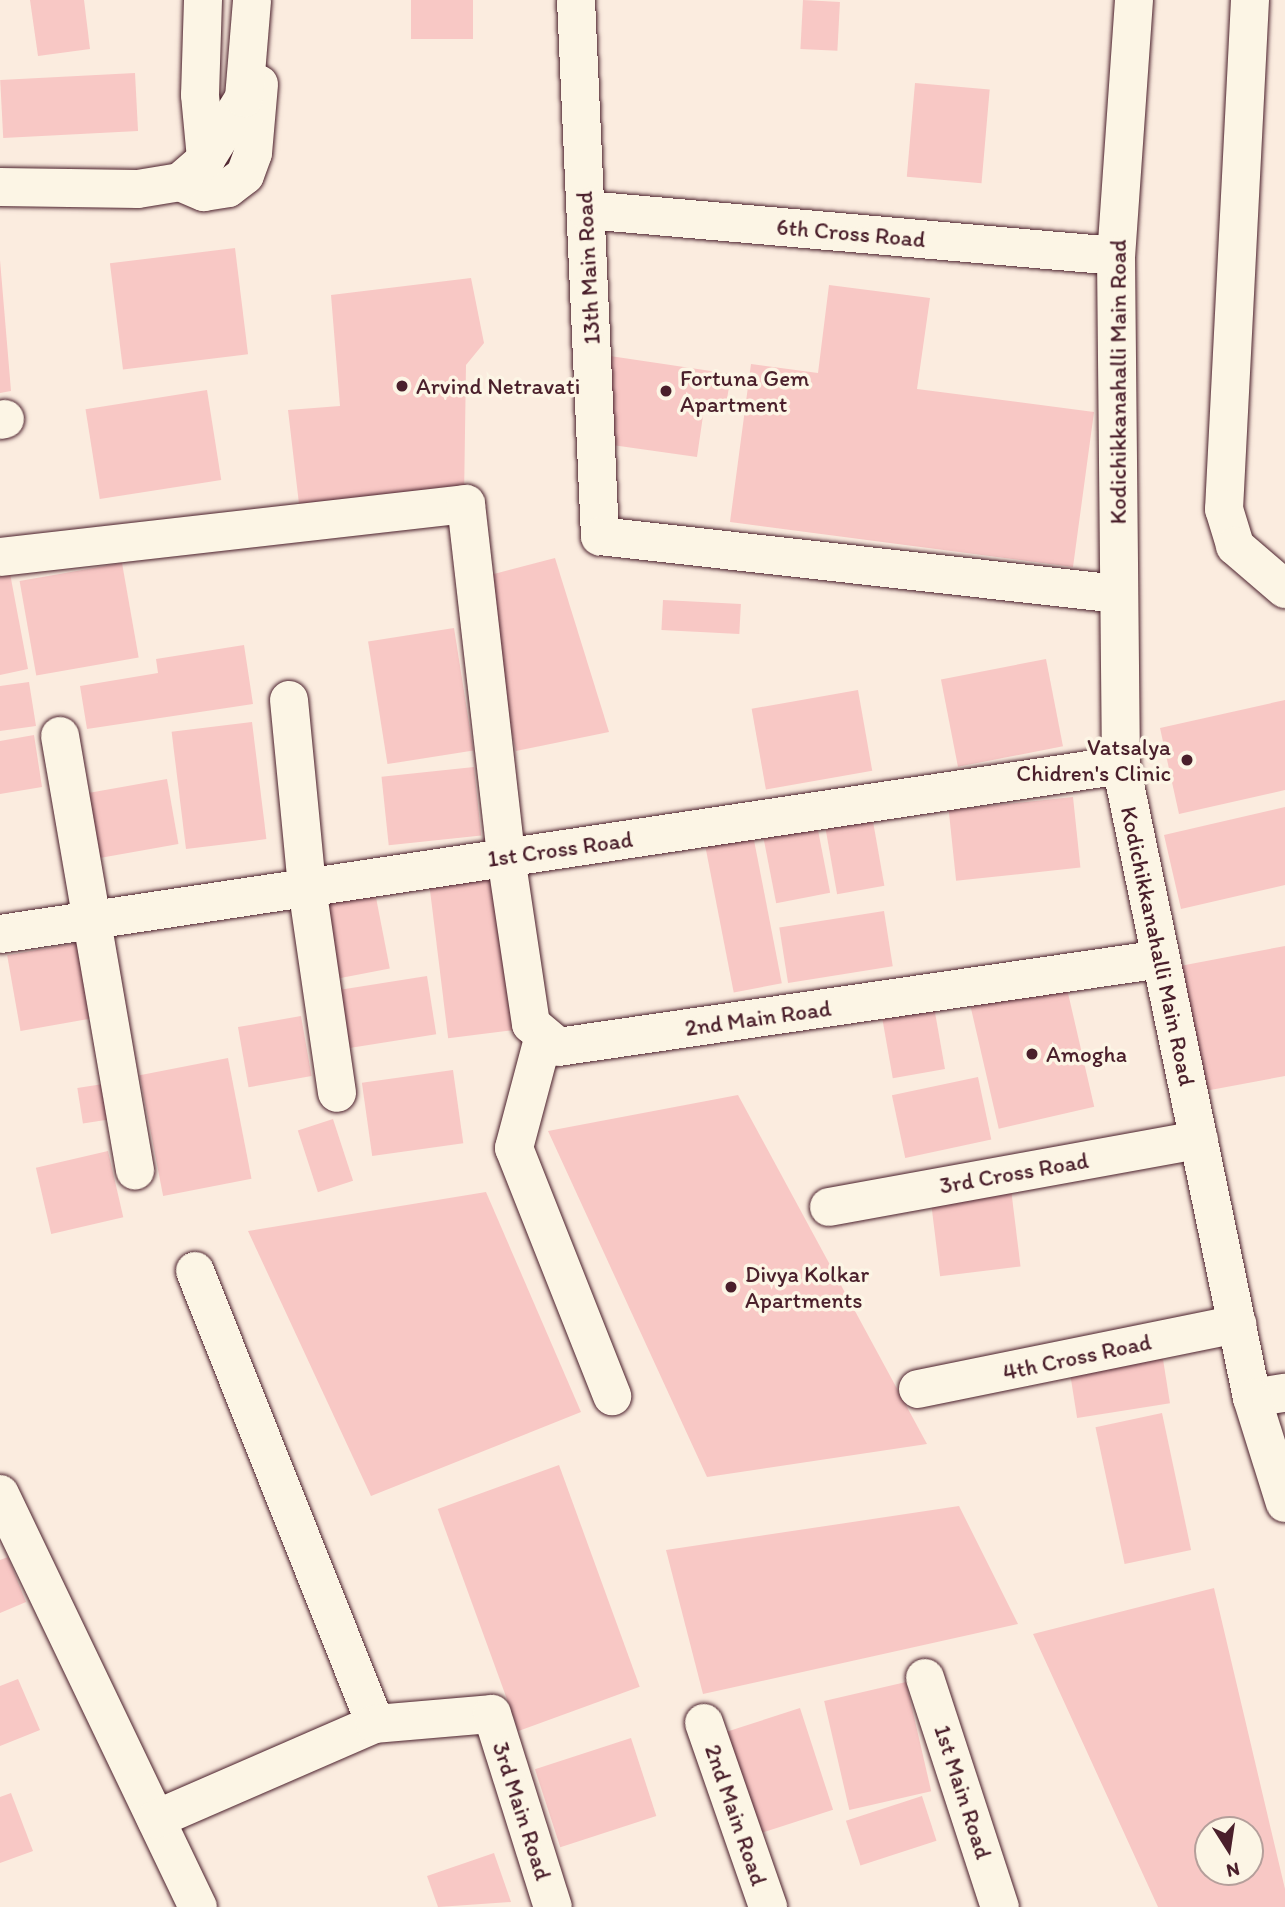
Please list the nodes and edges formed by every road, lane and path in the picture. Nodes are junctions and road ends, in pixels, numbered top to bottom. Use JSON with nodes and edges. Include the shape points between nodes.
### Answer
{"nodes":[{"id":1,"x":203,"y":0,"type":"edge"},
{"id":2,"x":252,"y":0,"type":"edge"},
{"id":3,"x":576,"y":0,"type":"edge"},
{"id":4,"x":1134,"y":0,"type":"edge"},
{"id":5,"x":1250,"y":0,"type":"edge"},
{"id":6,"x":252,"y":91,"type":"junction"},
{"id":7,"x":200,"y":95,"type":"junction"},
{"id":8,"x":193,"y":171,"type":"junction"},
{"id":9,"x":0,"y":187,"type":"edge"},
{"id":10,"x":586,"y":211,"type":"junction"},
{"id":11,"x":1116,"y":256,"type":"junction"},
{"id":12,"x":0,"y":557,"type":"edge"},
{"id":13,"x":1285,"y":589,"type":"edge"},
{"id":14,"x":1118,"y":594,"type":"junction"},
{"id":15,"x":289,"y":700,"type":"dead end"},
{"id":16,"x":60,"y":736,"type":"dead end"},
{"id":17,"x":1121,"y":765,"type":"junction"},
{"id":18,"x":506,"y":857,"type":"junction"},
{"id":19,"x":307,"y":887,"type":"junction"},
{"id":20,"x":95,"y":919,"type":"junction"},
{"id":21,"x":0,"y":934,"type":"edge"},
{"id":22,"x":1161,"y":959,"type":"junction"},
{"id":23,"x":542,"y":1039,"type":"junction"},
{"id":24,"x":337,"y":1093,"type":"dead end"},
{"id":25,"x":1199,"y":1140,"type":"junction"},
{"id":26,"x":135,"y":1171,"type":"dead end"},
{"id":27,"x":829,"y":1207,"type":"dead end"},
{"id":28,"x":195,"y":1270,"type":"dead end"},
{"id":29,"x":1237,"y":1324,"type":"junction"},
{"id":30,"x":918,"y":1390,"type":"dead end"},
{"id":31,"x":1268,"y":1395,"type":"edge"},
{"id":32,"x":612,"y":1396,"type":"dead end"},
{"id":33,"x":0,"y":1494,"type":"edge"},
{"id":34,"x":1285,"y":1503,"type":"edge"},
{"id":35,"x":925,"y":1678,"type":"dead end"},
{"id":36,"x":704,"y":1723,"type":"dead end"},
{"id":37,"x":375,"y":1724,"type":"junction"},
{"id":38,"x":156,"y":1819,"type":"junction"},
{"id":39,"x":198,"y":1907,"type":"edge"},
{"id":40,"x":553,"y":1907,"type":"edge"},
{"id":41,"x":768,"y":1907,"type":"edge"},
{"id":42,"x":1000,"y":1907,"type":"edge"}],
"edges":[{"from":1,"to":7,"type":"street"},
{"from":2,"to":6,"type":"street"},
{"from":3,"to":10,"type":"street","name":"13th Main Road"},
{"from":4,"to":11,"type":"street","name":"Kodichikkanahalli Main Road"},
{"from":5,"to":13,"type":"street","via":[[1224,509],[1235,546]]},
{"from":6,"to":7,"type":"street"},
{"from":6,"to":8,"type":"street"},
{"from":7,"to":8,"type":"street"},
{"from":8,"to":9,"type":"street","via":[[138,189]]},
{"from":10,"to":11,"type":"street","name":"6th Cross Road"},
{"from":10,"to":14,"type":"street","name":"13th Main Road","via":[[600,536]]},
{"from":11,"to":14,"type":"street","name":"Kodichikkanahalli Main Road"},
{"from":12,"to":18,"type":"street","via":[[466,503]]},
{"from":14,"to":17,"type":"street","name":"Kodichikkanahalli Main Road"},
{"from":15,"to":19,"type":"street"},
{"from":16,"to":20,"type":"street"},
{"from":17,"to":18,"type":"street","name":"1st Cross Road"},
{"from":17,"to":22,"type":"street","name":"Kodichikkanahalli Main Road"},
{"from":18,"to":19,"type":"street","name":"1st Cross Road"},
{"from":18,"to":23,"type":"street","via":[[531,1024]]},
{"from":19,"to":20,"type":"street","name":"1st Cross Road"},
{"from":19,"to":24,"type":"street"},
{"from":20,"to":21,"type":"street","name":"1st Cross Road"},
{"from":20,"to":26,"type":"street"},
{"from":22,"to":23,"type":"street","name":"2nd Main Road","via":[[558,1047]]},
{"from":22,"to":25,"type":"street","name":"Kodichikkanahalli Main Road"},
{"from":23,"to":32,"type":"street","via":[[514,1148]]},
{"from":25,"to":27,"type":"street","name":"3rd Cross Road"},
{"from":25,"to":29,"type":"street","name":"Kodichikkanahalli Main Road"},
{"from":28,"to":37,"type":"street"},
{"from":29,"to":30,"type":"street","name":"4th Cross Road"},
{"from":29,"to":31,"type":"street","name":"Kodichikkanahalli Main Road"},
{"from":31,"to":34,"type":"street","name":"Kodichikkanahalli Main Road"},
{"from":33,"to":38,"type":"street"},
{"from":35,"to":42,"type":"street","name":"1st Main Road"},
{"from":36,"to":41,"type":"street","name":"2nd Main Road"},
{"from":37,"to":38,"type":"street"},
{"from":37,"to":40,"type":"street","name":"3rd Main Road","via":[[492,1714]]},
{"from":38,"to":39,"type":"street"}]}
